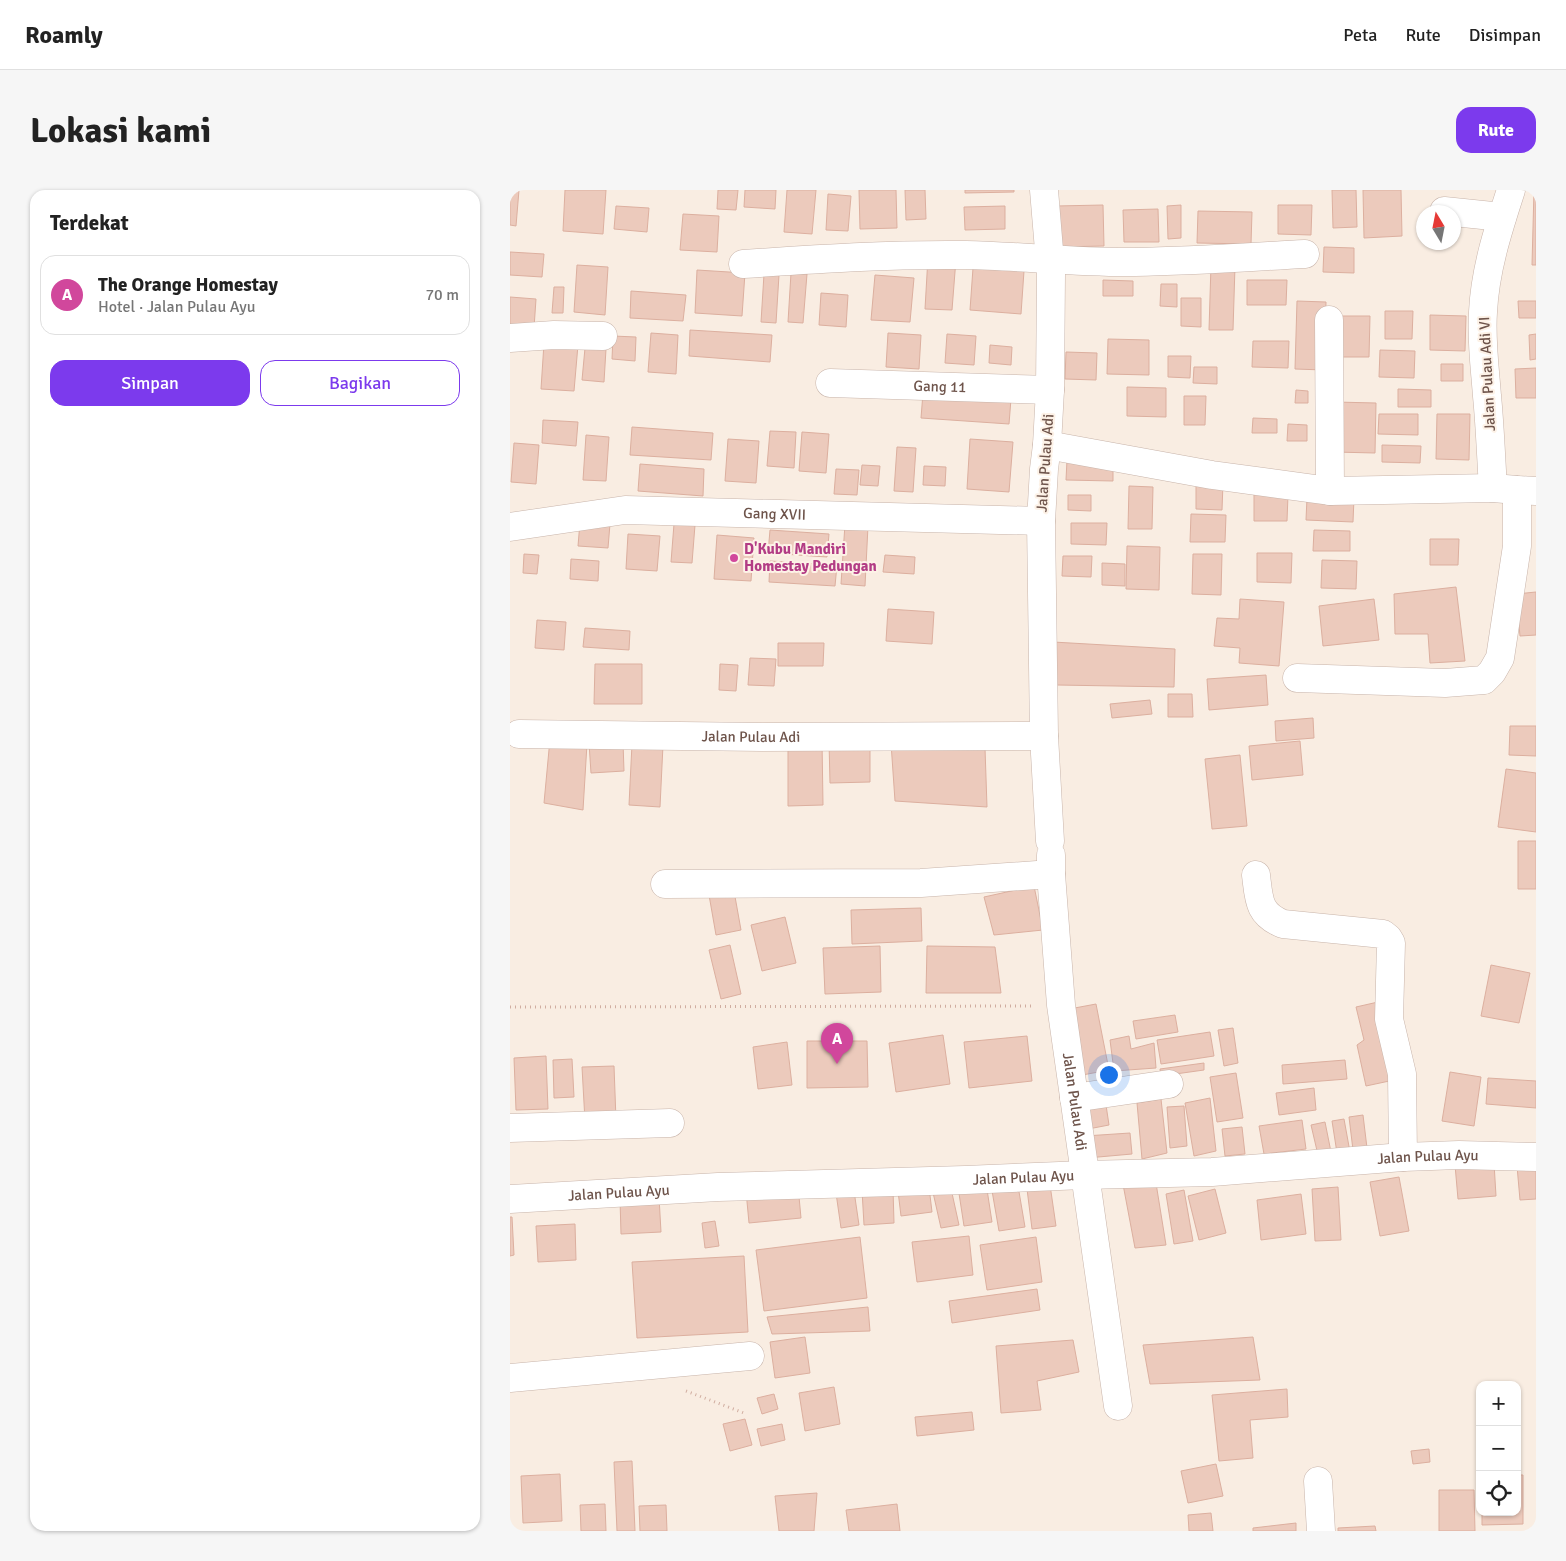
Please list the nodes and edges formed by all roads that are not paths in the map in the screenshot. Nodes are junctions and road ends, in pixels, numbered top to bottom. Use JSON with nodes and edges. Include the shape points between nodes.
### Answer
{"nodes":[{"id":1,"x":1044,"y":190,"type":"edge"},
{"id":2,"x":1061,"y":190,"type":"edge"},
{"id":3,"x":1511,"y":190,"type":"edge"},
{"id":4,"x":1461,"y":212,"type":"edge"},
{"id":5,"x":1502,"y":216,"type":"junction"},
{"id":6,"x":1305,"y":254,"type":"dead end"},
{"id":7,"x":1050,"y":258,"type":"junction"},
{"id":8,"x":743,"y":264,"type":"dead end"},
{"id":9,"x":1329,"y":320,"type":"dead end"},
{"id":10,"x":603,"y":336,"type":"dead end"},
{"id":11,"x":510,"y":338,"type":"edge"},
{"id":12,"x":830,"y":383,"type":"dead end"},
{"id":13,"x":1050,"y":390,"type":"junction"},
{"id":14,"x":1048,"y":444,"type":"junction"},
{"id":15,"x":1515,"y":490,"type":"edge"},
{"id":16,"x":1330,"y":491,"type":"junction"},
{"id":17,"x":1041,"y":521,"type":"junction"},
{"id":18,"x":510,"y":527,"type":"edge"},
{"id":19,"x":1296,"y":678,"type":"dead end"},
{"id":20,"x":519,"y":734,"type":"dead end"},
{"id":21,"x":1044,"y":736,"type":"junction"},
{"id":22,"x":1050,"y":857,"type":"junction"},
{"id":23,"x":1256,"y":875,"type":"dead end"},
{"id":24,"x":664,"y":884,"type":"dead end"},
{"id":25,"x":1169,"y":1084,"type":"dead end"},
{"id":26,"x":1074,"y":1098,"type":"junction"},
{"id":27,"x":670,"y":1123,"type":"dead end"},
{"id":28,"x":510,"y":1128,"type":"edge"},
{"id":29,"x":1403,"y":1157,"type":"junction"},
{"id":30,"x":1536,"y":1157,"type":"edge"},
{"id":31,"x":1084,"y":1175,"type":"junction"},
{"id":32,"x":510,"y":1199,"type":"edge"},
{"id":33,"x":750,"y":1356,"type":"dead end"},
{"id":34,"x":510,"y":1378,"type":"edge"},
{"id":35,"x":1118,"y":1406,"type":"dead end"},
{"id":36,"x":1318,"y":1481,"type":"dead end"},
{"id":37,"x":1320,"y":1531,"type":"edge"}],
"edges":[{"from":1,"to":2,"type":"street"},
{"from":1,"to":7,"type":"street","name":"Jalan Pulau Adi"},
{"from":3,"to":5,"type":"street","name":"Jalan Pulau Adi VI"},
{"from":4,"to":5,"type":"street"},
{"from":5,"to":15,"type":"street","name":"Jalan Pulau Adi VI","via":[[1486,277],[1482,345],[1488,413]]},
{"from":6,"to":7,"type":"street","via":[[1136,262]]},
{"from":7,"to":8,"type":"street","via":[[887,255]]},
{"from":7,"to":13,"type":"street","name":"Jalan Pulau Adi"},
{"from":9,"to":16,"type":"street"},
{"from":10,"to":11,"type":"street"},
{"from":12,"to":13,"type":"street","name":"Gang 11"},
{"from":13,"to":14,"type":"street","name":"Jalan Pulau Adi"},
{"from":14,"to":16,"type":"street","via":[[1212,475]]},
{"from":14,"to":17,"type":"street","name":"Jalan Pulau Adi"},
{"from":15,"to":16,"type":"street"},
{"from":15,"to":19,"type":"street","name":"Jalan Pulau Adi VI","via":[[1517,546],[1500,658],[1484,680],[1445,683]]},
{"from":17,"to":18,"type":"street","name":"Gang XVII","via":[[625,510]]},
{"from":17,"to":21,"type":"street","name":"Jalan Pulau Adi"},
{"from":20,"to":21,"type":"street","name":"Jalan Pulau Adi"},
{"from":21,"to":22,"type":"street","name":"Jalan Pulau Adi"},
{"from":22,"to":24,"type":"street","via":[[921,883]]},
{"from":22,"to":26,"type":"street","name":"Jalan Pulau Adi","via":[[1061,1006]]},
{"from":23,"to":29,"type":"street","via":[[1259,900],[1265,913],[1274,921],[1383,934],[1391,943],[1389,1019],[1402,1074]]},
{"from":25,"to":26,"type":"street"},
{"from":26,"to":31,"type":"street","name":"Jalan Pulau Adi"},
{"from":27,"to":28,"type":"street"},
{"from":29,"to":30,"type":"street","name":"Jalan Pulau Ayu"},
{"from":29,"to":31,"type":"street","name":"Jalan Pulau Ayu","via":[[1212,1172]]},
{"from":31,"to":32,"type":"street","name":"Jalan Pulau Ayu","via":[[718,1187]]},
{"from":31,"to":35,"type":"street","name":"Jalan Pulau Adi"},
{"from":33,"to":34,"type":"street"},
{"from":36,"to":37,"type":"street"}]}
